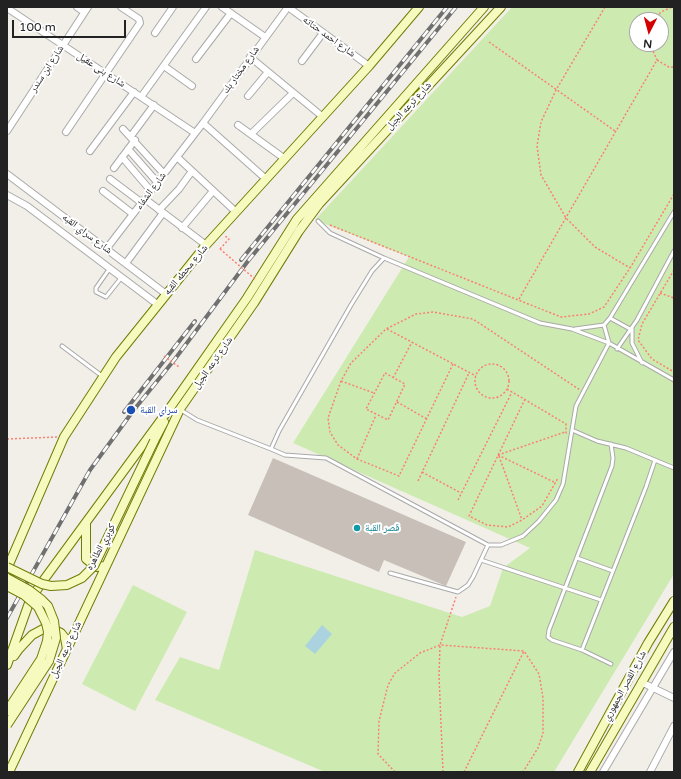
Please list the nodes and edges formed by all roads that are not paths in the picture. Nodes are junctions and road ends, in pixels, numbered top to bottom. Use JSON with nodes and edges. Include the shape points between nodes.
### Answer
{"nodes":[{"id":1,"x":77,"y":7,"type":"edge"},
{"id":2,"x":121,"y":7,"type":"edge"},
{"id":3,"x":173,"y":7,"type":"edge"},
{"id":4,"x":206,"y":7,"type":"edge"},
{"id":5,"x":288,"y":7,"type":"edge"},
{"id":6,"x":419,"y":7,"type":"edge"},
{"id":7,"x":484,"y":7,"type":"edge"},
{"id":8,"x":501,"y":7,"type":"edge"},
{"id":9,"x":7,"y":8,"type":"edge"},
{"id":10,"x":226,"y":9,"type":"edge"},
{"id":11,"x":86,"y":10,"type":"edge"},
{"id":12,"x":155,"y":33,"type":"dead end"},
{"id":13,"x":323,"y":33,"type":"junction"},
{"id":14,"x":265,"y":37,"type":"junction"},
{"id":15,"x":62,"y":45,"type":"junction"},
{"id":16,"x":250,"y":57,"type":"junction"},
{"id":17,"x":196,"y":60,"type":"dead end"},
{"id":18,"x":302,"y":61,"type":"dead end"},
{"id":19,"x":164,"y":66,"type":"junction"},
{"id":20,"x":369,"y":66,"type":"junction"},
{"id":21,"x":268,"y":72,"type":"junction"},
{"id":22,"x":106,"y":73,"type":"junction"},
{"id":23,"x":192,"y":86,"type":"dead end"},
{"id":24,"x":134,"y":92,"type":"junction"},
{"id":25,"x":294,"y":93,"type":"junction"},
{"id":26,"x":248,"y":96,"type":"dead end"},
{"id":27,"x":141,"y":97,"type":"junction"},
{"id":28,"x":154,"y":105,"type":"junction"},
{"id":29,"x":323,"y":116,"type":"junction"},
{"id":30,"x":203,"y":123,"type":"junction"},
{"id":31,"x":238,"y":125,"type":"dead end"},
{"id":32,"x":124,"y":128,"type":"dead end"},
{"id":33,"x":7,"y":131,"type":"edge"},
{"id":34,"x":66,"y":132,"type":"dead end"},
{"id":35,"x":195,"y":133,"type":"junction"},
{"id":36,"x":251,"y":134,"type":"junction"},
{"id":37,"x":133,"y":138,"type":"junction"},
{"id":38,"x":128,"y":149,"type":"junction"},
{"id":39,"x":90,"y":152,"type":"dead end"},
{"id":40,"x":122,"y":157,"type":"junction"},
{"id":41,"x":177,"y":157,"type":"junction"},
{"id":42,"x":285,"y":159,"type":"junction"},
{"id":43,"x":114,"y":168,"type":"dead end"},
{"id":44,"x":192,"y":171,"type":"junction"},
{"id":45,"x":7,"y":174,"type":"edge"},
{"id":46,"x":164,"y":174,"type":"junction"},
{"id":47,"x":110,"y":178,"type":"dead end"},
{"id":48,"x":266,"y":179,"type":"junction"},
{"id":49,"x":157,"y":182,"type":"junction"},
{"id":50,"x":103,"y":191,"type":"dead end"},
{"id":51,"x":151,"y":191,"type":"junction"},
{"id":52,"x":213,"y":191,"type":"junction"},
{"id":53,"x":7,"y":195,"type":"edge"},
{"id":54,"x":143,"y":201,"type":"junction"},
{"id":55,"x":161,"y":212,"type":"junction"},
{"id":56,"x":236,"y":212,"type":"junction"},
{"id":57,"x":674,"y":212,"type":"edge"},
{"id":58,"x":133,"y":214,"type":"junction"},
{"id":59,"x":318,"y":221,"type":"road end"},
{"id":60,"x":182,"y":228,"type":"junction"},
{"id":61,"x":206,"y":245,"type":"junction"},
{"id":62,"x":106,"y":248,"type":"junction"},
{"id":63,"x":674,"y":251,"type":"edge"},
{"id":64,"x":384,"y":258,"type":"junction"},
{"id":65,"x":126,"y":263,"type":"junction"},
{"id":66,"x":110,"y":268,"type":"junction"},
{"id":67,"x":122,"y":277,"type":"junction"},
{"id":68,"x":166,"y":294,"type":"junction"},
{"id":69,"x":157,"y":304,"type":"junction"},
{"id":70,"x":610,"y":318,"type":"junction"},
{"id":71,"x":604,"y":325,"type":"junction"},
{"id":72,"x":631,"y":328,"type":"junction"},
{"id":73,"x":572,"y":329,"type":"junction"},
{"id":74,"x":609,"y":344,"type":"junction"},
{"id":75,"x":62,"y":346,"type":"dead end"},
{"id":76,"x":617,"y":349,"type":"junction"},
{"id":77,"x":642,"y":363,"type":"junction"},
{"id":78,"x":102,"y":376,"type":"junction"},
{"id":79,"x":674,"y":380,"type":"edge"},
{"id":80,"x":176,"y":407,"type":"junction"},
{"id":81,"x":572,"y":430,"type":"junction"},
{"id":82,"x":154,"y":441,"type":"joint"},
{"id":83,"x":611,"y":444,"type":"junction"},
{"id":84,"x":271,"y":449,"type":"junction"},
{"id":85,"x":655,"y":460,"type":"junction"},
{"id":86,"x":674,"y":468,"type":"edge"},
{"id":87,"x":86,"y":524,"type":"junction"},
{"id":88,"x":488,"y":546,"type":"junction"},
{"id":89,"x":11,"y":552,"type":"edge"},
{"id":90,"x":577,"y":558,"type":"junction"},
{"id":91,"x":481,"y":560,"type":"junction"},
{"id":92,"x":105,"y":566,"type":"junction"},
{"id":93,"x":7,"y":568,"type":"edge"},
{"id":94,"x":613,"y":571,"type":"junction"},
{"id":95,"x":390,"y":573,"type":"dead end"},
{"id":96,"x":7,"y":578,"type":"edge"},
{"id":97,"x":7,"y":586,"type":"edge"},
{"id":98,"x":565,"y":589,"type":"junction"},
{"id":99,"x":601,"y":600,"type":"junction"},
{"id":100,"x":674,"y":601,"type":"edge"},
{"id":101,"x":674,"y":627,"type":"edge"},
{"id":102,"x":67,"y":649,"type":"junction"},
{"id":103,"x":582,"y":650,"type":"junction"},
{"id":104,"x":674,"y":652,"type":"edge"},
{"id":105,"x":611,"y":664,"type":"dead end"},
{"id":106,"x":7,"y":665,"type":"edge"},
{"id":107,"x":7,"y":669,"type":"edge"},
{"id":108,"x":641,"y":682,"type":"junction"},
{"id":109,"x":653,"y":688,"type":"junction"},
{"id":110,"x":674,"y":698,"type":"edge"},
{"id":111,"x":7,"y":711,"type":"edge"},
{"id":112,"x":7,"y":725,"type":"edge"},
{"id":113,"x":674,"y":726,"type":"edge"},
{"id":114,"x":9,"y":772,"type":"edge"},
{"id":115,"x":578,"y":772,"type":"edge"},
{"id":116,"x":590,"y":772,"type":"edge"},
{"id":117,"x":603,"y":772,"type":"edge"},
{"id":118,"x":651,"y":772,"type":"edge"}],
"edges":[{"from":1,"to":11,"type":"street"},
{"from":2,"to":22,"type":"street","via":[[140,22]]},
{"from":3,"to":12,"type":"street"},
{"from":4,"to":19,"type":"street"},
{"from":5,"to":13,"type":"street","name":"شارع احمد حتاته"},
{"from":5,"to":14,"type":"street","name":"شارع مختار بك"},
{"from":6,"to":20,"type":"main road","name":"شارع محطه القبه"},
{"from":7,"to":80,"type":"main road","name":"شارع ترعه الجبل","via":[[298,219]]},
{"from":8,"to":80,"type":"main road","name":"شارع ترعه الجبل","via":[[319,204],[299,231],[250,310]]},
{"from":9,"to":15,"type":"street","name":"شارع بنى عقيل"},
{"from":10,"to":14,"type":"street"},
{"from":10,"to":17,"type":"street"},
{"from":11,"to":15,"type":"street","name":"شارع ابن سندر"},
{"from":13,"to":18,"type":"street"},
{"from":13,"to":20,"type":"street","name":"شارع احمد حتاته"},
{"from":14,"to":16,"type":"street","name":"شارع مختار بك"},
{"from":15,"to":22,"type":"street","name":"شارع بنى عقيل"},
{"from":15,"to":33,"type":"street","name":"شارع ابن سندر"},
{"from":16,"to":21,"type":"street"},
{"from":16,"to":30,"type":"street","name":"شارع مختار بك"},
{"from":19,"to":23,"type":"street"},
{"from":19,"to":27,"type":"street"},
{"from":20,"to":29,"type":"main road","name":"شارع محطه القبه"},
{"from":21,"to":25,"type":"street"},
{"from":21,"to":26,"type":"street"},
{"from":22,"to":24,"type":"street","name":"شارع بنى عقيل"},
{"from":22,"to":34,"type":"street"},
{"from":24,"to":27,"type":"street","name":"شارع بنى عقيل"},
{"from":24,"to":39,"type":"street"},
{"from":25,"to":29,"type":"street"},
{"from":25,"to":36,"type":"street"},
{"from":27,"to":28,"type":"street","name":"شارع بنى عقيل"},
{"from":28,"to":35,"type":"street","name":"شارع بنى عقيل"},
{"from":28,"to":37,"type":"street"},
{"from":29,"to":42,"type":"main road","name":"شارع محطه القبه"},
{"from":30,"to":35,"type":"street","name":"شارع مختار بك"},
{"from":30,"to":48,"type":"street"},
{"from":31,"to":36,"type":"street"},
{"from":32,"to":37,"type":"street"},
{"from":35,"to":41,"type":"street","name":"شارع الشفاء"},
{"from":36,"to":42,"type":"street"},
{"from":37,"to":38,"type":"street"},
{"from":37,"to":46,"type":"street"},
{"from":38,"to":40,"type":"street"},
{"from":38,"to":49,"type":"street"},
{"from":40,"to":43,"type":"street"},
{"from":40,"to":51,"type":"street"},
{"from":41,"to":44,"type":"street"},
{"from":41,"to":46,"type":"street","name":"شارع الشفاء"},
{"from":42,"to":48,"type":"main road","name":"شارع محطه القبه"},
{"from":44,"to":52,"type":"street"},
{"from":44,"to":55,"type":"street"},
{"from":45,"to":62,"type":"street","name":"شارع سراي القبه"},
{"from":46,"to":49,"type":"street","name":"شارع الشفاء"},
{"from":47,"to":54,"type":"street"},
{"from":48,"to":56,"type":"main road","name":"شارع محطه القبه"},
{"from":49,"to":51,"type":"street","name":"شارع الشفاء"},
{"from":50,"to":58,"type":"street"},
{"from":51,"to":54,"type":"street","name":"شارع الشفاء"},
{"from":52,"to":56,"type":"street"},
{"from":52,"to":60,"type":"street"},
{"from":53,"to":66,"type":"street","name":"شارع سراي القبه","via":[[27,206]]},
{"from":54,"to":55,"type":"street"},
{"from":54,"to":58,"type":"street","name":"شارع الشفاء"},
{"from":55,"to":60,"type":"street"},
{"from":55,"to":65,"type":"street"},
{"from":56,"to":61,"type":"main road","name":"شارع محطه القبه"},
{"from":57,"to":70,"type":"lane"},
{"from":58,"to":62,"type":"street","name":"شارع الشفاء"},
{"from":59,"to":64,"type":"lane","via":[[330,233]]},
{"from":60,"to":61,"type":"street"},
{"from":61,"to":68,"type":"main road","name":"شارع محطه القبه"},
{"from":62,"to":65,"type":"street","name":"شارع سراي القبه"},
{"from":63,"to":72,"type":"lane"},
{"from":64,"to":73,"type":"lane","via":[[540,323]]},
{"from":64,"to":84,"type":"lane","via":[[372,271],[351,305]]},
{"from":65,"to":68,"type":"street","name":"شارع سراي القبه"},
{"from":66,"to":67,"type":"street","name":"شارع سراي القبه"},
{"from":66,"to":67,"type":"lane","via":[[96,288],[96,292],[106,297]]},
{"from":67,"to":69,"type":"street","name":"شارع سراي القبه"},
{"from":68,"to":69,"type":"main road","name":"شارع محطه القبه"},
{"from":69,"to":78,"type":"main road","name":"شارع محطه القبه"},
{"from":70,"to":71,"type":"lane"},
{"from":70,"to":72,"type":"lane"},
{"from":71,"to":73,"type":"lane"},
{"from":71,"to":74,"type":"lane"},
{"from":72,"to":76,"type":"lane"},
{"from":72,"to":77,"type":"lane","via":[[632,343]]},
{"from":73,"to":74,"type":"lane"},
{"from":74,"to":76,"type":"lane"},
{"from":74,"to":81,"type":"lane","via":[[582,391],[576,406]]},
{"from":75,"to":78,"type":"lane"},
{"from":76,"to":77,"type":"lane"},
{"from":77,"to":79,"type":"lane"},
{"from":78,"to":89,"type":"main road","name":"شارع محطه القبه","via":[[64,437]]},
{"from":80,"to":82,"type":"main road","name":"شارع ترعه الجبل"},
{"from":80,"to":84,"type":"lane","via":[[196,420]]},
{"from":80,"to":87,"type":"main road","name":"شارع ترعه الجبل"},
{"from":80,"to":92,"type":"main road","name":"شارع ترعه الجبل"},
{"from":81,"to":83,"type":"lane"},
{"from":81,"to":88,"type":"lane","via":[[563,484],[552,506],[523,536],[502,546]]},
{"from":82,"to":93,"type":"main road","name":"كوبري الطاهره","bridge":true,"via":[[94,566],[82,578],[67,585],[51,586]]},
{"from":83,"to":85,"type":"lane"},
{"from":83,"to":90,"type":"lane","via":[[612,466]]},
{"from":84,"to":88,"type":"lane","via":[[285,455],[326,458]]},
{"from":85,"to":86,"type":"lane"},
{"from":85,"to":94,"type":"lane"},
{"from":87,"to":92,"type":"main road","via":[[86,559],[96,568]]},
{"from":87,"to":106,"type":"main road","name":"شارع ترعه الجبل","via":[[52,567],[29,603]]},
{"from":88,"to":91,"type":"lane"},
{"from":89,"to":93,"type":"main road","name":"شارع محطه القبه"},
{"from":90,"to":94,"type":"lane"},
{"from":90,"to":98,"type":"lane"},
{"from":91,"to":95,"type":"lane","via":[[468,585],[458,592]]},
{"from":91,"to":98,"type":"lane"},
{"from":92,"to":102,"type":"main road","name":"شارع ترعه الجبل"},
{"from":94,"to":99,"type":"lane"},
{"from":96,"to":112,"type":"main road","bridge":true,"via":[[29,590],[48,606],[56,638],[49,661]]},
{"from":97,"to":111,"type":"main road","bridge":true,"via":[[24,595],[38,607],[48,632],[41,659]]},
{"from":98,"to":99,"type":"lane"},
{"from":98,"to":103,"type":"lane","via":[[548,636],[552,640]]},
{"from":99,"to":103,"type":"lane"},
{"from":100,"to":115,"type":"main road","name":"شارع القصر الجمهوري","via":[[648,643]]},
{"from":101,"to":108,"type":"main road","name":"شارع القصر الجمهوري"},
{"from":102,"to":107,"type":"main road","via":[[61,633],[51,628],[41,629],[19,649]]},
{"from":102,"to":114,"type":"main road","name":"شارع ترعه الجبل"},
{"from":103,"to":105,"type":"lane"},
{"from":104,"to":109,"type":"street"},
{"from":108,"to":109,"type":"street"},
{"from":108,"to":116,"type":"main road","name":"شارع القصر الجمهوري"},
{"from":109,"to":110,"type":"street"},
{"from":109,"to":117,"type":"street"},
{"from":113,"to":118,"type":"street"}]}
